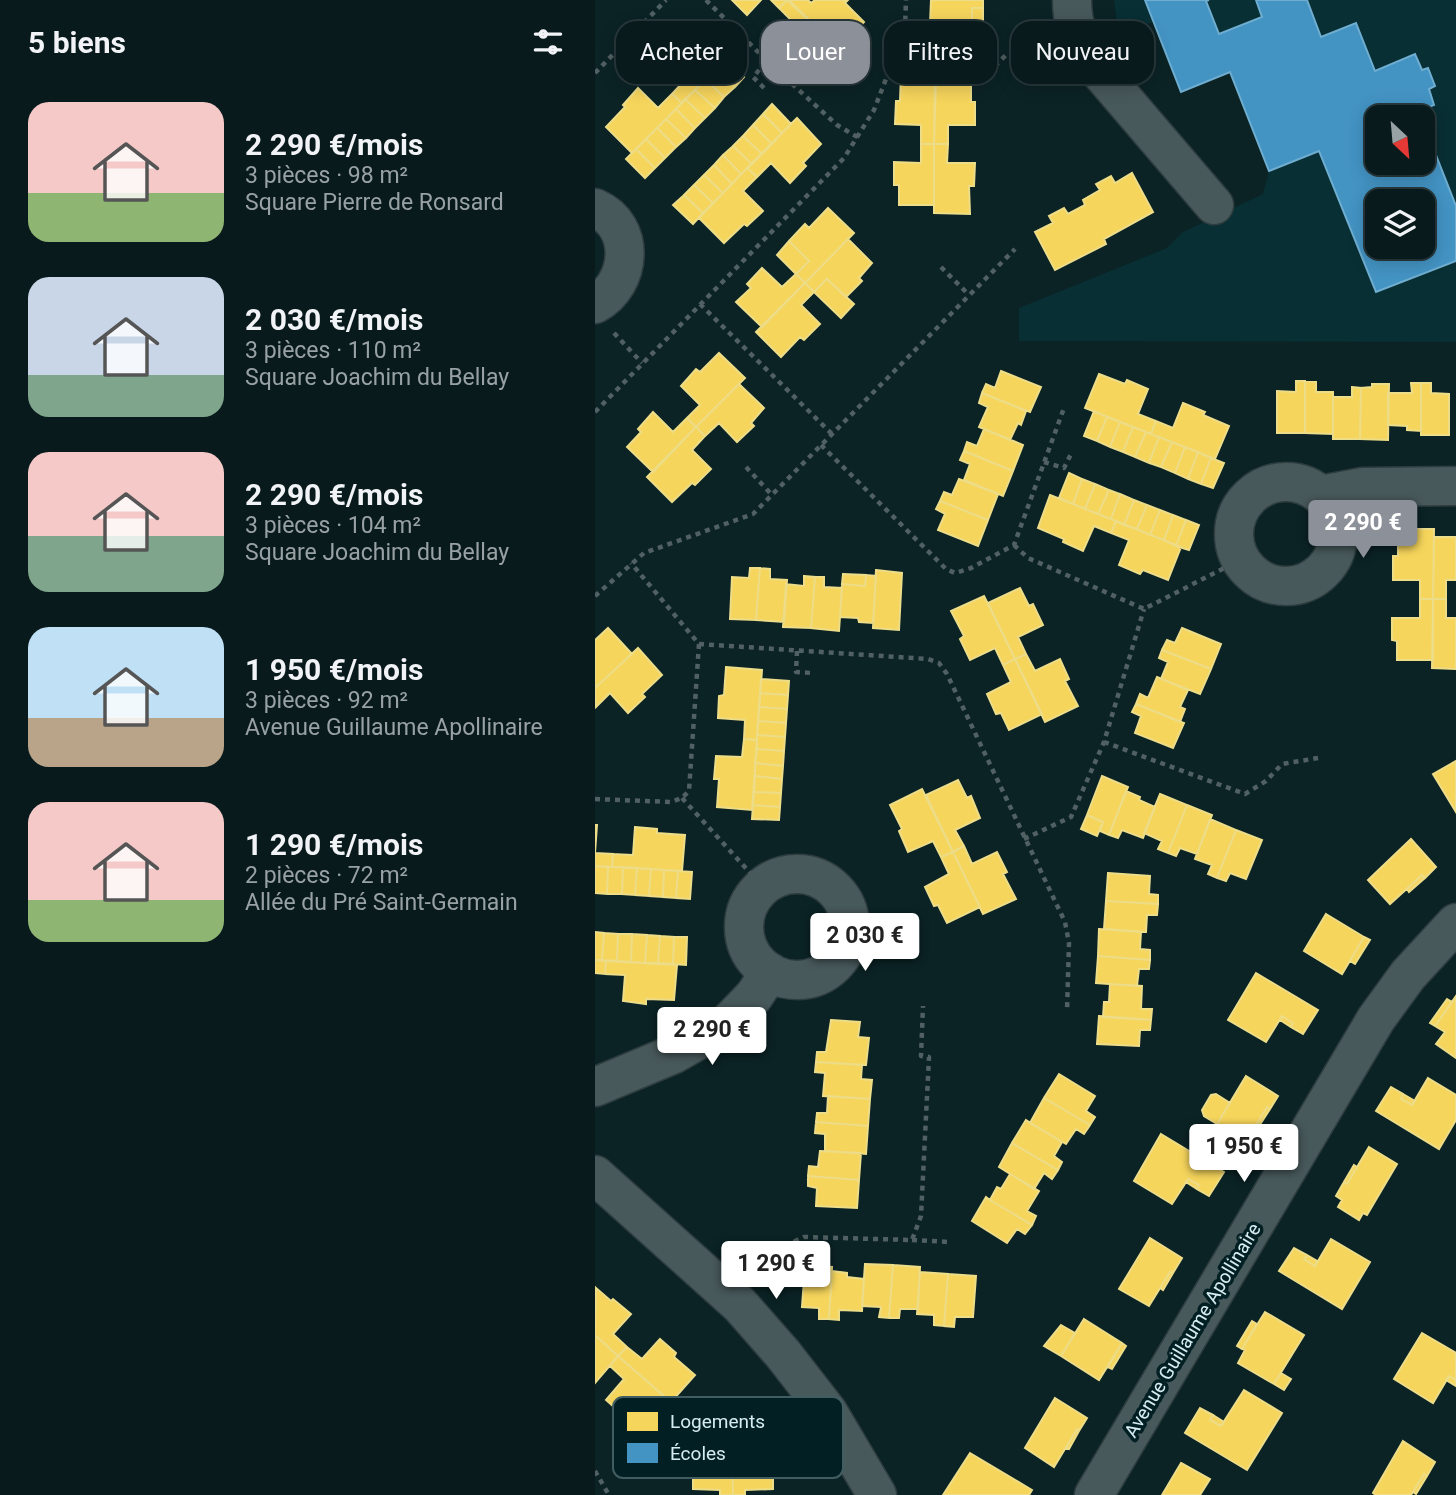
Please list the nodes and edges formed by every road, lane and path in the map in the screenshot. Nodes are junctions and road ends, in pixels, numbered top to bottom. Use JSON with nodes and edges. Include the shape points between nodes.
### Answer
{"nodes":[{"id":1,"x":666,"y":0,"type":"edge"},
{"id":2,"x":706,"y":0,"type":"edge"},
{"id":3,"x":906,"y":0,"type":"edge"},
{"id":4,"x":1074,"y":17,"type":"edge"},
{"id":5,"x":905,"y":21,"type":"edge"},
{"id":6,"x":761,"y":55,"type":"edge"},
{"id":7,"x":997,"y":64,"type":"edge"},
{"id":8,"x":761,"y":68,"type":"edge"},
{"id":9,"x":595,"y":72,"type":"edge"},
{"id":10,"x":792,"y":84,"type":"edge"},
{"id":11,"x":884,"y":84,"type":"edge"},
{"id":12,"x":765,"y":88,"type":"dead end"},
{"id":13,"x":859,"y":138,"type":"junction"},
{"id":14,"x":1214,"y":205,"type":"dead end"},
{"id":15,"x":595,"y":208,"type":"edge"},
{"id":16,"x":1015,"y":249,"type":"dead end"},
{"id":17,"x":941,"y":267,"type":"dead end"},
{"id":18,"x":969,"y":295,"type":"junction"},
{"id":19,"x":700,"y":304,"type":"junction"},
{"id":20,"x":600,"y":314,"type":"edge"},
{"id":21,"x":642,"y":363,"type":"junction"},
{"id":22,"x":1064,"y":408,"type":"dead end"},
{"id":23,"x":595,"y":412,"type":"edge"},
{"id":24,"x":832,"y":435,"type":"junction"},
{"id":25,"x":821,"y":445,"type":"junction"},
{"id":26,"x":1072,"y":452,"type":"dead end"},
{"id":27,"x":1044,"y":462,"type":"junction"},
{"id":28,"x":746,"y":467,"type":"dead end"},
{"id":29,"x":1456,"y":486,"type":"edge"},
{"id":30,"x":772,"y":495,"type":"junction"},
{"id":31,"x":1321,"y":495,"type":"junction"},
{"id":32,"x":1014,"y":545,"type":"junction"},
{"id":33,"x":1240,"y":560,"type":"junction"},
{"id":34,"x":631,"y":563,"type":"junction"},
{"id":35,"x":595,"y":596,"type":"edge"},
{"id":36,"x":1144,"y":609,"type":"junction"},
{"id":37,"x":699,"y":644,"type":"junction"},
{"id":38,"x":797,"y":651,"type":"junction"},
{"id":39,"x":812,"y":673,"type":"dead end"},
{"id":40,"x":1104,"y":742,"type":"junction"},
{"id":41,"x":1318,"y":758,"type":"dead end"},
{"id":42,"x":682,"y":798,"type":"junction"},
{"id":43,"x":595,"y":799,"type":"edge"},
{"id":44,"x":1024,"y":839,"type":"junction"},
{"id":45,"x":763,"y":887,"type":"junction"},
{"id":46,"x":1456,"y":923,"type":"edge"},
{"id":47,"x":771,"y":972,"type":"junction"},
{"id":48,"x":923,"y":1006,"type":"dead end"},
{"id":49,"x":1067,"y":1011,"type":"dead end"},
{"id":50,"x":595,"y":1087,"type":"edge"},
{"id":51,"x":595,"y":1175,"type":"edge"},
{"id":52,"x":912,"y":1240,"type":"junction"},
{"id":53,"x":949,"y":1242,"type":"dead end"},
{"id":54,"x":740,"y":1305,"type":"junction"},
{"id":55,"x":816,"y":1397,"type":"edge"},
{"id":56,"x":843,"y":1437,"type":"edge"},
{"id":57,"x":595,"y":1471,"type":"edge"},
{"id":58,"x":609,"y":1495,"type":"edge"},
{"id":59,"x":877,"y":1495,"type":"edge"},
{"id":60,"x":1094,"y":1495,"type":"edge"}],
"edges":[{"from":1,"to":9,"type":"path"},
{"from":2,"to":6,"type":"path"},
{"from":3,"to":5,"type":"path"},
{"from":4,"to":7,"type":"path"},
{"from":4,"to":14,"type":"street","via":[[1083,50]]},
{"from":8,"to":12,"type":"path","via":[[753,77]]},
{"from":10,"to":13,"type":"path","via":[[837,125]]},
{"from":11,"to":13,"type":"path"},
{"from":13,"to":19,"type":"path"},
{"from":15,"to":20,"type":"street","via":[[616,224],[626,255],[623,272],[604,299]]},
{"from":16,"to":18,"type":"path"},
{"from":17,"to":18,"type":"path"},
{"from":18,"to":24,"type":"path"},
{"from":19,"to":21,"type":"path"},
{"from":19,"to":24,"type":"path"},
{"from":20,"to":21,"type":"path"},
{"from":21,"to":23,"type":"path"},
{"from":22,"to":27,"type":"path"},
{"from":24,"to":25,"type":"path"},
{"from":25,"to":30,"type":"path"},
{"from":25,"to":32,"type":"path","via":[[946,569],[955,573],[971,568]]},
{"from":26,"to":27,"type":"path","via":[[1064,468]]},
{"from":27,"to":32,"type":"path"},
{"from":28,"to":30,"type":"path"},
{"from":29,"to":31,"type":"street","via":[[1363,487]]},
{"from":30,"to":34,"type":"path","via":[[753,514],[644,553]]},
{"from":31,"to":33,"type":"street","via":[[1285,481],[1250,496],[1241,506],[1234,528]]},
{"from":31,"to":33,"type":"street","via":[[1331,507],[1338,534],[1330,561],[1321,572],[1309,581],[1283,586],[1258,578]]},
{"from":32,"to":36,"type":"path","via":[[1028,558]]},
{"from":33,"to":36,"type":"path"},
{"from":34,"to":35,"type":"path"},
{"from":34,"to":37,"type":"path"},
{"from":36,"to":40,"type":"path"},
{"from":37,"to":38,"type":"path"},
{"from":37,"to":42,"type":"path","via":[[689,791]]},
{"from":38,"to":39,"type":"path","via":[[796,672]]},
{"from":38,"to":44,"type":"path","via":[[939,663]]},
{"from":40,"to":41,"type":"path","via":[[1245,794],[1282,764]]},
{"from":40,"to":44,"type":"path","via":[[1071,817]]},
{"from":42,"to":43,"type":"path","via":[[671,802]]},
{"from":42,"to":45,"type":"path"},
{"from":44,"to":49,"type":"path","via":[[1068,933]]},
{"from":45,"to":47,"type":"street","via":[[748,909],[745,937],[750,951]]},
{"from":45,"to":47,"type":"street","via":[[795,874],[828,883],[849,912],[851,930],[837,963],[823,974],[787,979]]},
{"from":46,"to":60,"type":"street","name":"Avenue Guillaume Apollinaire","via":[[1408,975],[1376,1019]]},
{"from":47,"to":50,"type":"street","via":[[728,1023],[674,1054]]},
{"from":48,"to":52,"type":"path","via":[[921,1056],[929,1057],[921,1216]]},
{"from":51,"to":54,"type":"street"},
{"from":52,"to":53,"type":"path"},
{"from":52,"to":54,"type":"path","via":[[801,1238]]},
{"from":54,"to":55,"type":"street"},
{"from":56,"to":59,"type":"street"},
{"from":57,"to":58,"type":"path"}]}
